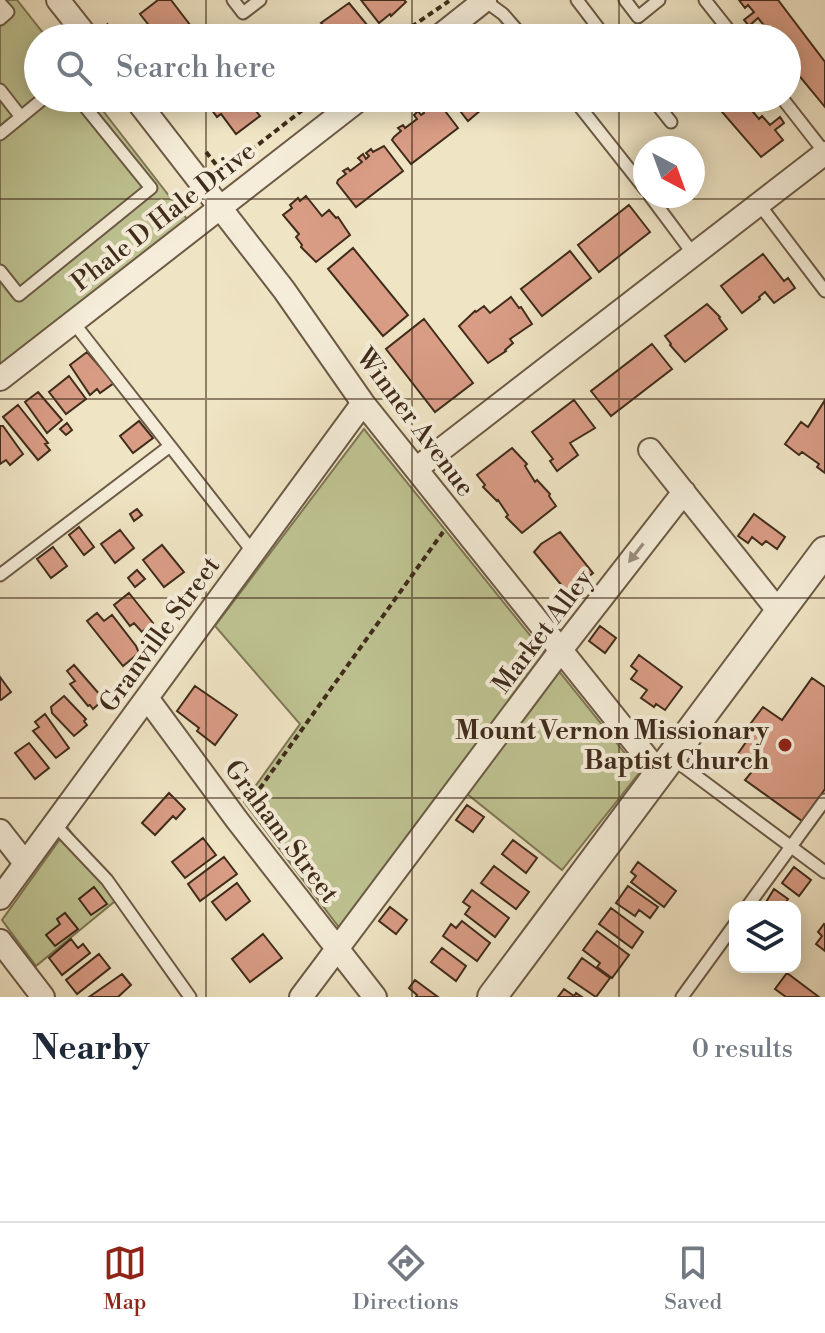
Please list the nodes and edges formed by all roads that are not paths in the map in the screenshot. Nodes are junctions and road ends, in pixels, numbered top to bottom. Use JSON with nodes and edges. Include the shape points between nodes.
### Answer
{"nodes":[{"id":1,"x":58,"y":0,"type":"edge"},
{"id":2,"x":233,"y":0,"type":"edge"},
{"id":3,"x":260,"y":0,"type":"edge"},
{"id":4,"x":484,"y":0,"type":"edge"},
{"id":5,"x":577,"y":0,"type":"edge"},
{"id":6,"x":625,"y":0,"type":"edge"},
{"id":7,"x":659,"y":0,"type":"edge"},
{"id":8,"x":705,"y":0,"type":"edge"},
{"id":9,"x":0,"y":3,"type":"edge"},
{"id":10,"x":0,"y":19,"type":"edge"},
{"id":11,"x":77,"y":24,"type":"edge"},
{"id":12,"x":454,"y":24,"type":"edge"},
{"id":13,"x":512,"y":24,"type":"edge"},
{"id":14,"x":595,"y":24,"type":"edge"},
{"id":15,"x":724,"y":24,"type":"edge"},
{"id":16,"x":0,"y":90,"type":"edge"},
{"id":17,"x":27,"y":112,"type":"edge"},
{"id":18,"x":89,"y":112,"type":"edge"},
{"id":19,"x":146,"y":112,"type":"edge"},
{"id":20,"x":343,"y":112,"type":"edge"},
{"id":21,"x":584,"y":112,"type":"edge"},
{"id":22,"x":663,"y":112,"type":"edge"},
{"id":23,"x":793,"y":112,"type":"edge"},
{"id":24,"x":21,"y":117,"type":"junction"},
{"id":25,"x":671,"y":122,"type":"dead end"},
{"id":26,"x":0,"y":134,"type":"edge"},
{"id":27,"x":825,"y":153,"type":"edge"},
{"id":28,"x":633,"y":174,"type":"edge"},
{"id":29,"x":759,"y":204,"type":"junction"},
{"id":30,"x":222,"y":207,"type":"junction"},
{"id":31,"x":659,"y":208,"type":"edge"},
{"id":32,"x":694,"y":255,"type":"junction"},
{"id":33,"x":0,"y":271,"type":"edge"},
{"id":34,"x":825,"y":291,"type":"edge"},
{"id":35,"x":73,"y":322,"type":"junction"},
{"id":36,"x":0,"y":379,"type":"edge"},
{"id":37,"x":363,"y":403,"type":"junction"},
{"id":38,"x":170,"y":446,"type":"junction"},
{"id":39,"x":650,"y":450,"type":"dead end"},
{"id":40,"x":416,"y":469,"type":"junction"},
{"id":41,"x":684,"y":492,"type":"junction"},
{"id":42,"x":825,"y":551,"type":"edge"},
{"id":43,"x":253,"y":552,"type":"junction"},
{"id":44,"x":0,"y":575,"type":"edge"},
{"id":45,"x":780,"y":613,"type":"junction"},
{"id":46,"x":561,"y":650,"type":"junction"},
{"id":47,"x":147,"y":698,"type":"junction"},
{"id":48,"x":666,"y":766,"type":"junction"},
{"id":49,"x":825,"y":800,"type":"edge"},
{"id":50,"x":54,"y":824,"type":"junction"},
{"id":51,"x":0,"y":831,"type":"edge"},
{"id":52,"x":790,"y":847,"type":"junction"},
{"id":53,"x":25,"y":863,"type":"junction"},
{"id":54,"x":825,"y":872,"type":"edge"},
{"id":55,"x":0,"y":898,"type":"edge"},
{"id":56,"x":751,"y":901,"type":"edge"},
{"id":57,"x":729,"y":932,"type":"edge"},
{"id":58,"x":0,"y":941,"type":"edge"},
{"id":59,"x":337,"y":950,"type":"junction"},
{"id":60,"x":43,"y":997,"type":"edge"},
{"id":61,"x":190,"y":997,"type":"edge"},
{"id":62,"x":301,"y":997,"type":"edge"},
{"id":63,"x":375,"y":997,"type":"edge"},
{"id":64,"x":492,"y":997,"type":"edge"},
{"id":65,"x":682,"y":997,"type":"edge"}],
"edges":[{"from":1,"to":11,"type":"street"},
{"from":2,"to":3,"type":"lane","via":[[243,13]]},
{"from":4,"to":12,"type":"street"},
{"from":4,"to":13,"type":"lane"},
{"from":5,"to":14,"type":"lane"},
{"from":6,"to":7,"type":"lane","via":[[638,17]]},
{"from":8,"to":15,"type":"lane"},
{"from":9,"to":10,"type":"lane","via":[[8,12]]},
{"from":16,"to":24,"type":"lane"},
{"from":17,"to":24,"type":"lane"},
{"from":18,"to":33,"type":"lane","via":[[151,188],[19,295]]},
{"from":19,"to":30,"type":"street","name":"Winner Avenue"},
{"from":20,"to":30,"type":"street","name":"Phale D Hale Drive"},
{"from":21,"to":28,"type":"lane"},
{"from":22,"to":25,"type":"lane"},
{"from":23,"to":27,"type":"lane"},
{"from":24,"to":26,"type":"lane"},
{"from":27,"to":29,"type":"street"},
{"from":29,"to":32,"type":"street"},
{"from":29,"to":34,"type":"lane"},
{"from":30,"to":35,"type":"street","name":"Phale D Hale Drive"},
{"from":30,"to":37,"type":"street","name":"Winner Avenue"},
{"from":31,"to":32,"type":"lane"},
{"from":32,"to":40,"type":"street"},
{"from":35,"to":36,"type":"street","name":"Phale D Hale Drive"},
{"from":35,"to":38,"type":"lane"},
{"from":37,"to":40,"type":"street","name":"Winner Avenue"},
{"from":37,"to":43,"type":"street","name":"Granville Street"},
{"from":38,"to":43,"type":"lane"},
{"from":38,"to":44,"type":"lane"},
{"from":39,"to":41,"type":"street"},
{"from":40,"to":46,"type":"street","name":"Winner Avenue"},
{"from":41,"to":45,"type":"street"},
{"from":41,"to":46,"type":"street","name":"Market Alley","one_way":true},
{"from":42,"to":45,"type":"street"},
{"from":43,"to":47,"type":"street","name":"Granville Street"},
{"from":45,"to":48,"type":"street"},
{"from":46,"to":48,"type":"street","name":"Winner Avenue"},
{"from":46,"to":59,"type":"street","name":"Market Alley"},
{"from":47,"to":50,"type":"street","name":"Granville Street"},
{"from":47,"to":59,"type":"street","name":"Graham Street"},
{"from":48,"to":52,"type":"lane","name":"Winner Avenue"},
{"from":48,"to":64,"type":"street"},
{"from":49,"to":52,"type":"lane"},
{"from":50,"to":53,"type":"street","name":"Granville Street"},
{"from":50,"to":61,"type":"lane","via":[[107,880]]},
{"from":51,"to":53,"type":"street"},
{"from":52,"to":54,"type":"lane","name":"Winner Avenue"},
{"from":52,"to":56,"type":"lane"},
{"from":53,"to":55,"type":"street","name":"Granville Street"},
{"from":57,"to":65,"type":"lane"},
{"from":58,"to":60,"type":"street"},
{"from":59,"to":62,"type":"street","name":"Market Alley"},
{"from":59,"to":63,"type":"street","name":"Graham Street"}]}
